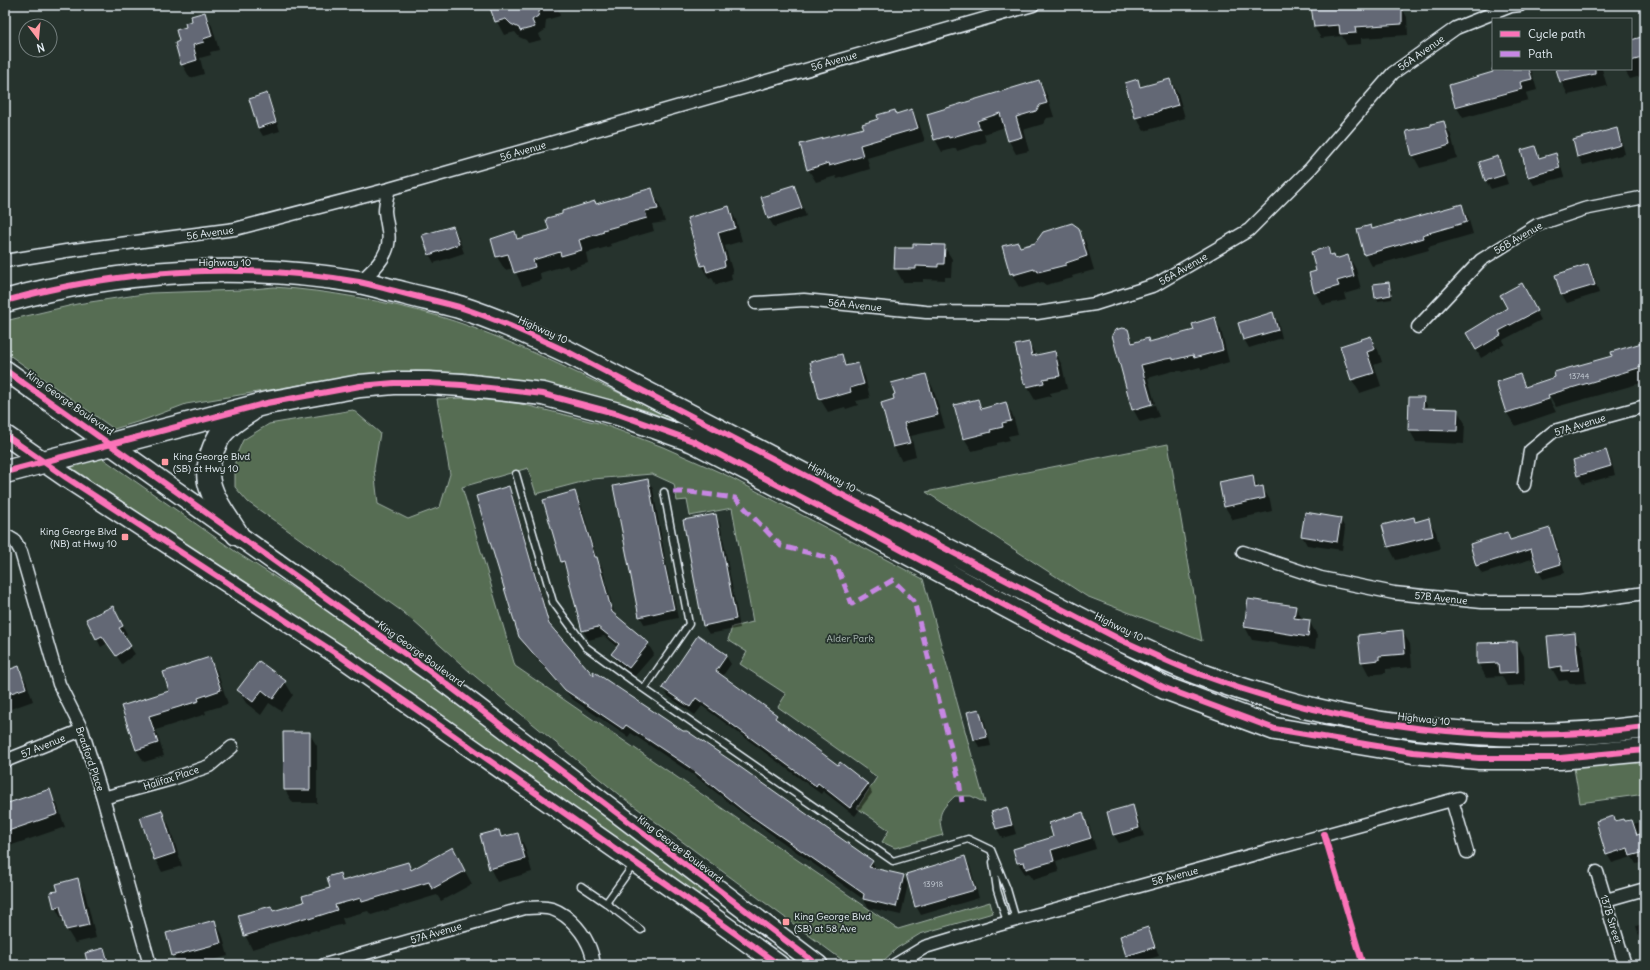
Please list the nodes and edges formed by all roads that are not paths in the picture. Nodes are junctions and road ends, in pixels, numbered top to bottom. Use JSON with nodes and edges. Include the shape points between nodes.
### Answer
{"nodes":[{"id":1,"x":1033,"y":5,"type":"edge"},
{"id":2,"x":1520,"y":5,"type":"edge"},
{"id":3,"x":389,"y":189,"type":"junction"},
{"id":4,"x":1645,"y":197,"type":"edge"},
{"id":5,"x":5,"y":261,"type":"edge"},
{"id":6,"x":360,"y":282,"type":"junction"},
{"id":7,"x":5,"y":301,"type":"edge"},
{"id":8,"x":756,"y":302,"type":"dead end"},
{"id":9,"x":1418,"y":327,"type":"dead end"},
{"id":10,"x":5,"y":370,"type":"edge"},
{"id":11,"x":267,"y":403,"type":"junction"},
{"id":12,"x":1645,"y":406,"type":"edge"},
{"id":13,"x":5,"y":436,"type":"edge"},
{"id":14,"x":110,"y":443,"type":"junction"},
{"id":15,"x":42,"y":462,"type":"junction"},
{"id":16,"x":5,"y":472,"type":"edge"},
{"id":17,"x":516,"y":474,"type":"dead end"},
{"id":18,"x":1524,"y":485,"type":"dead end"},
{"id":19,"x":664,"y":492,"type":"dead end"},
{"id":20,"x":237,"y":534,"type":"junction"},
{"id":21,"x":7,"y":535,"type":"edge"},
{"id":22,"x":1243,"y":552,"type":"dead end"},
{"id":23,"x":1645,"y":593,"type":"edge"},
{"id":24,"x":644,"y":689,"type":"junction"},
{"id":25,"x":1645,"y":727,"type":"edge"},
{"id":26,"x":82,"y":730,"type":"junction"},
{"id":27,"x":232,"y":747,"type":"dead end"},
{"id":28,"x":1645,"y":750,"type":"edge"},
{"id":29,"x":5,"y":761,"type":"edge"},
{"id":30,"x":103,"y":798,"type":"junction"},
{"id":31,"x":991,"y":850,"type":"junction"},
{"id":32,"x":1467,"y":852,"type":"dead end"},
{"id":33,"x":635,"y":862,"type":"junction"},
{"id":34,"x":1597,"y":872,"type":"dead end"},
{"id":35,"x":581,"y":886,"type":"dead end"},
{"id":36,"x":1645,"y":890,"type":"edge"},
{"id":37,"x":1606,"y":900,"type":"junction"},
{"id":38,"x":606,"y":903,"type":"junction"},
{"id":39,"x":1012,"y":921,"type":"junction"},
{"id":40,"x":642,"y":930,"type":"dead end"},
{"id":41,"x":150,"y":965,"type":"edge"},
{"id":42,"x":324,"y":965,"type":"edge"},
{"id":43,"x":594,"y":965,"type":"edge"},
{"id":44,"x":779,"y":965,"type":"edge"},
{"id":45,"x":818,"y":965,"type":"edge"},
{"id":46,"x":895,"y":965,"type":"edge"},
{"id":47,"x":1625,"y":965,"type":"edge"}],
"edges":[{"from":1,"to":3,"type":"street","name":"56 Avenue"},
{"from":2,"to":8,"type":"street","name":"56A Avenue","via":[[1511,6],[1456,28],[1393,73],[1311,168],[1249,230],[1155,286],[1095,304],[1037,313],[926,312],[804,300]]},
{"from":3,"to":5,"type":"street","name":"56 Avenue","via":[[235,229]]},
{"from":3,"to":6,"type":"street","via":[[385,203],[389,231],[387,250],[381,261]]},
{"from":4,"to":9,"type":"street","name":"56B Avenue","via":[[1584,209],[1537,225],[1481,260]]},
{"from":6,"to":7,"type":"highway","name":"Highway 10","via":[[277,272],[211,271],[128,276],[39,291]]},
{"from":6,"to":25,"type":"highway","name":"Highway 10","via":[[460,308],[514,327],[568,352],[1119,639],[1201,675],[1268,697],[1339,716],[1410,728],[1484,734],[1558,735]]},
{"from":10,"to":14,"type":"main road","name":"King George Boulevard"},
{"from":11,"to":14,"type":"highway"},
{"from":11,"to":20,"type":"highway","via":[[237,418],[220,436],[209,461],[209,481]]},
{"from":11,"to":28,"type":"highway","via":[[360,386],[394,383],[462,385],[543,394],[618,414],[693,442],[1165,688],[1275,729],[1413,752],[1479,758],[1560,758]]},
{"from":12,"to":18,"type":"street","name":"57A Avenue","via":[[1554,431],[1530,451]]},
{"from":13,"to":15,"type":"main road"},
{"from":14,"to":15,"type":"highway"},
{"from":14,"to":20,"type":"main road","name":"King George Boulevard"},
{"from":15,"to":16,"type":"highway"},
{"from":15,"to":33,"type":"main road","via":[[340,656]]},
{"from":17,"to":24,"type":"lane","via":[[552,602],[586,647]]},
{"from":19,"to":24,"type":"lane","via":[[689,624]]},
{"from":20,"to":45,"type":"main road","name":"King George Boulevard","via":[[428,670]]},
{"from":21,"to":26,"type":"street","name":"Bradford Place","via":[[21,552],[59,684]]},
{"from":22,"to":23,"type":"street","name":"57B Avenue","via":[[1321,578],[1394,593],[1482,602],[1579,602]]},
{"from":24,"to":31,"type":"lane","via":[[893,860],[968,839]]},
{"from":26,"to":29,"type":"street","name":"57 Avenue"},
{"from":26,"to":30,"type":"street","name":"Bradford Place"},
{"from":27,"to":30,"type":"street","name":"Halifax Place","via":[[209,766]]},
{"from":30,"to":41,"type":"street","name":"Bradford Place"},
{"from":31,"to":39,"type":"lane","via":[[1007,889]]},
{"from":31,"to":39,"type":"lane","via":[[997,890]]},
{"from":32,"to":39,"type":"street","name":"58 Avenue","via":[[1455,799]]},
{"from":33,"to":38,"type":"lane"},
{"from":33,"to":44,"type":"main road"},
{"from":34,"to":37,"type":"street","name":"137B Street"},
{"from":35,"to":38,"type":"lane"},
{"from":36,"to":37,"type":"street"},
{"from":37,"to":47,"type":"street","name":"137B Street"},
{"from":38,"to":40,"type":"lane"},
{"from":39,"to":46,"type":"street","name":"58 Avenue","via":[[925,947]]},
{"from":42,"to":43,"type":"street","name":"57A Avenue","via":[[525,908],[548,908],[562,915],[580,931],[588,944]]}]}
